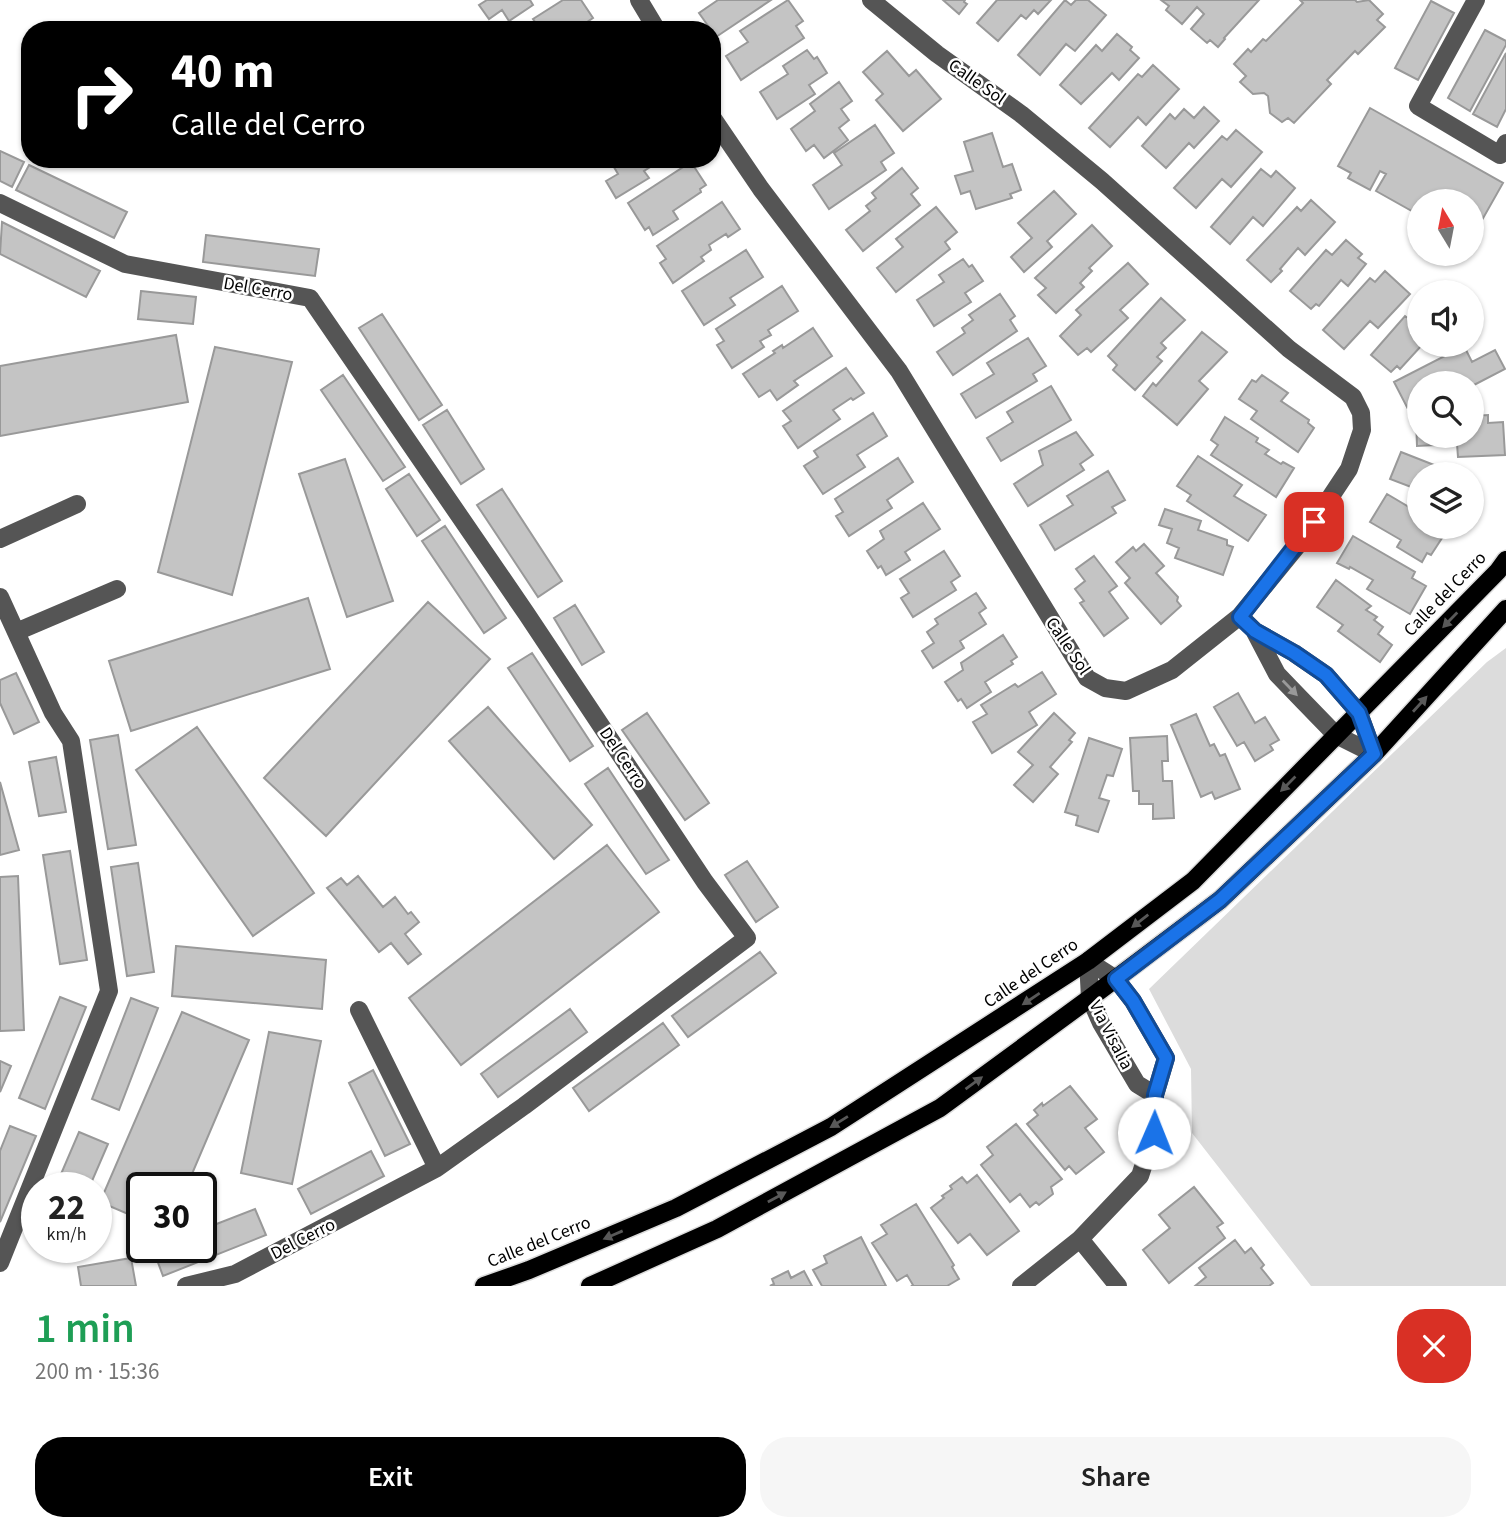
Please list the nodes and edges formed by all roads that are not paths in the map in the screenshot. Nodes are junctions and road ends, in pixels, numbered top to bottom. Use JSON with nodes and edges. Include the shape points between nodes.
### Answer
{"nodes":[{"id":1,"x":639,"y":0,"type":"edge"},
{"id":2,"x":871,"y":0,"type":"edge"},
{"id":3,"x":1476,"y":0,"type":"edge"},
{"id":4,"x":652,"y":21,"type":"edge"},
{"id":5,"x":721,"y":130,"type":"edge"},
{"id":6,"x":1506,"y":143,"type":"edge"},
{"id":7,"x":0,"y":203,"type":"edge"},
{"id":8,"x":77,"y":504,"type":"dead end"},
{"id":9,"x":0,"y":539,"type":"edge"},
{"id":10,"x":1503,"y":569,"type":"edge"},
{"id":11,"x":117,"y":589,"type":"dead end"},
{"id":12,"x":0,"y":597,"type":"edge"},
{"id":13,"x":1506,"y":609,"type":"edge"},
{"id":14,"x":1240,"y":617,"type":"junction"},
{"id":15,"x":1255,"y":631,"type":"junction"},
{"id":16,"x":16,"y":632,"type":"junction"},
{"id":17,"x":1359,"y":713,"type":"junction"},
{"id":18,"x":1336,"y":735,"type":"junction"},
{"id":19,"x":1374,"y":754,"type":"junction"},
{"id":20,"x":1088,"y":961,"type":"junction"},
{"id":21,"x":1116,"y":979,"type":"junction"},
{"id":22,"x":1090,"y":998,"type":"junction"},
{"id":23,"x":359,"y":1010,"type":"dead end"},
{"id":24,"x":1155,"y":1095,"type":"junction"},
{"id":25,"x":438,"y":1168,"type":"junction"},
{"id":26,"x":1080,"y":1239,"type":"junction"},
{"id":27,"x":0,"y":1263,"type":"edge"},
{"id":28,"x":186,"y":1286,"type":"edge"},
{"id":29,"x":484,"y":1286,"type":"edge"},
{"id":30,"x":590,"y":1286,"type":"edge"},
{"id":31,"x":1021,"y":1286,"type":"edge"},
{"id":32,"x":1118,"y":1286,"type":"edge"}],
"edges":[{"from":1,"to":4,"type":"street"},
{"from":2,"to":14,"type":"street","name":"Calle Sol","via":[[1021,114],[1289,349],[1353,397],[1361,413],[1362,430],[1349,469],[1302,540]]},
{"from":3,"to":6,"type":"street","via":[[1418,106],[1500,155]]},
{"from":5,"to":14,"type":"street","name":"Calle Sol","via":[[899,371],[1087,678],[1105,688],[1126,691],[1172,670]]},
{"from":7,"to":25,"type":"street","name":"Del Cerro","via":[[125,264],[310,298],[747,938]]},
{"from":8,"to":9,"type":"street"},
{"from":10,"to":17,"type":"main road","name":"Calle del Cerro","one_way":true},
{"from":11,"to":16,"type":"street"},
{"from":12,"to":16,"type":"street"},
{"from":19,"to":13,"type":"main road","one_way":true},
{"from":14,"to":15,"type":"street"},
{"from":15,"to":17,"type":"street","via":[[1326,675]]},
{"from":15,"to":18,"type":"street","one_way":true,"via":[[1277,674]]},
{"from":16,"to":27,"type":"street","via":[[71,741],[109,990]]},
{"from":17,"to":18,"type":"main road","name":"Calle del Cerro"},
{"from":17,"to":19,"type":"street"},
{"from":18,"to":19,"type":"street"},
{"from":18,"to":20,"type":"main road","name":"Calle del Cerro","one_way":true,"via":[[1193,881]]},
{"from":19,"to":21,"type":"main road","via":[[1220,900]]},
{"from":20,"to":21,"type":"street","name":"Via Visalia"},
{"from":20,"to":22,"type":"street","name":"Via Visalia"},
{"from":20,"to":29,"type":"main road","name":"Calle del Cerro","one_way":true,"via":[[831,1127],[676,1208]]},
{"from":21,"to":22,"type":"main road"},
{"from":21,"to":24,"type":"street","name":"Via Visalia","via":[[1166,1058]]},
{"from":22,"to":24,"type":"street","name":"Via Visalia","via":[[1137,1084]]},
{"from":30,"to":22,"type":"main road","one_way":true,"via":[[717,1229],[940,1108]]},
{"from":23,"to":25,"type":"street"},
{"from":24,"to":26,"type":"street","name":"Via Visalia","via":[[1154,1133],[1140,1176]]},
{"from":25,"to":28,"type":"street","name":"Del Cerro","via":[[235,1274]]},
{"from":26,"to":31,"type":"street","name":"Via Visalia"},
{"from":26,"to":32,"type":"street"}]}
